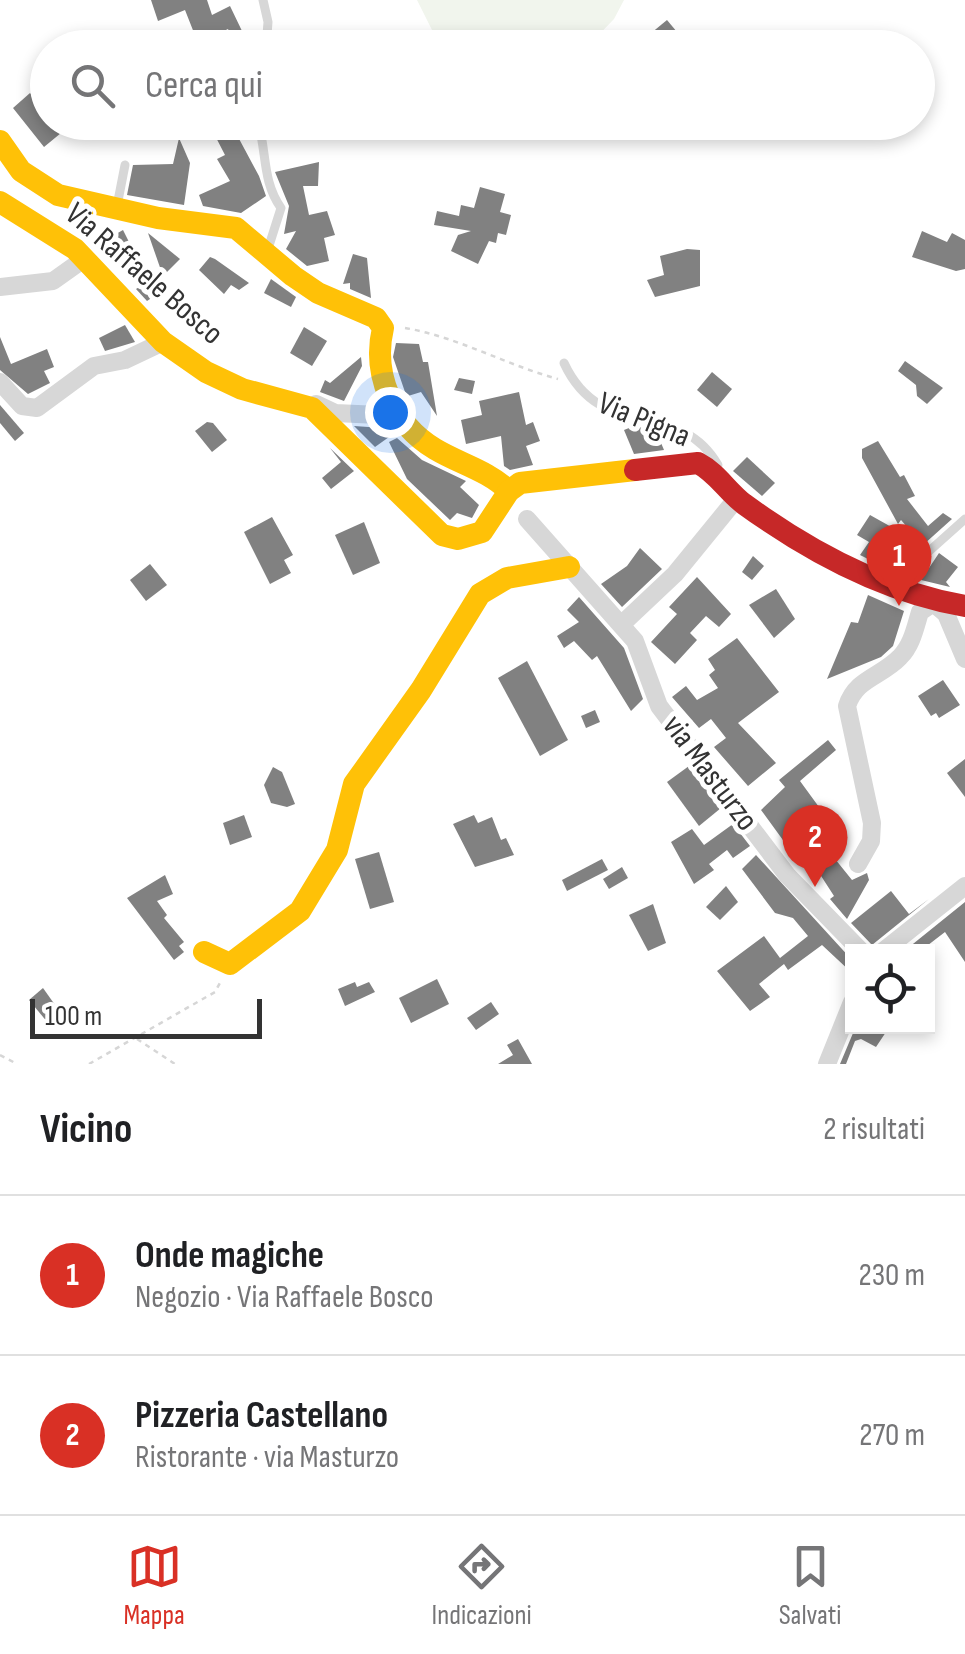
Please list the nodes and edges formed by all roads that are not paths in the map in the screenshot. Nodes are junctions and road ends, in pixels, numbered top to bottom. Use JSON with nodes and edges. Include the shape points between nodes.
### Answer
{"nodes":[{"id":1,"x":262,"y":0,"type":"edge"},
{"id":2,"x":267,"y":30,"type":"edge"},
{"id":3,"x":0,"y":140,"type":"edge"},
{"id":4,"x":262,"y":140,"type":"edge"},
{"id":5,"x":125,"y":165,"type":"dead end"},
{"id":6,"x":0,"y":202,"type":"edge"},
{"id":7,"x":116,"y":209,"type":"junction"},
{"id":8,"x":267,"y":254,"type":"junction"},
{"id":9,"x":84,"y":259,"type":"junction"},
{"id":10,"x":0,"y":286,"type":"edge"},
{"id":11,"x":163,"y":342,"type":"junction"},
{"id":12,"x":564,"y":362,"type":"dead end"},
{"id":13,"x":0,"y":382,"type":"edge"},
{"id":14,"x":242,"y":389,"type":"junction"},
{"id":15,"x":400,"y":416,"type":"junction"},
{"id":16,"x":719,"y":478,"type":"junction"},
{"id":17,"x":508,"y":492,"type":"junction"},
{"id":18,"x":738,"y":498,"type":"junction"},
{"id":19,"x":527,"y":519,"type":"dead end"},
{"id":20,"x":965,"y":520,"type":"edge"},
{"id":21,"x":569,"y":567,"type":"junction"},
{"id":22,"x":904,"y":592,"type":"junction"},
{"id":23,"x":933,"y":603,"type":"junction"},
{"id":24,"x":965,"y":606,"type":"edge"},
{"id":25,"x":622,"y":624,"type":"junction"},
{"id":26,"x":965,"y":660,"type":"edge"},
{"id":27,"x":858,"y":864,"type":"dead end"},
{"id":28,"x":965,"y":886,"type":"edge"},
{"id":29,"x":854,"y":944,"type":"edge"},
{"id":30,"x":892,"y":944,"type":"edge"},
{"id":31,"x":204,"y":952,"type":"dead end"},
{"id":32,"x":845,"y":1019,"type":"edge"},
{"id":33,"x":827,"y":1064,"type":"edge"}],
"edges":[{"from":1,"to":2,"type":"lane"},
{"from":3,"to":7,"type":"street","via":[[47,192]]},
{"from":4,"to":8,"type":"lane","via":[[264,177],[280,208]]},
{"from":5,"to":7,"type":"lane"},
{"from":6,"to":9,"type":"street","name":"Via Raffaele Bosco"},
{"from":7,"to":8,"type":"street","via":[[222,223]]},
{"from":8,"to":15,"type":"street","via":[[318,293],[380,322],[376,354]]},
{"from":9,"to":10,"type":"street","via":[[54,282]]},
{"from":9,"to":11,"type":"street","name":"Via Raffaele Bosco"},
{"from":11,"to":13,"type":"street","via":[[94,366],[37,408],[22,406]]},
{"from":11,"to":14,"type":"street","name":"Via Raffaele Bosco"},
{"from":12,"to":16,"type":"lane","name":"Via Pigna","via":[[574,384],[611,413],[689,432],[718,464]]},
{"from":14,"to":15,"type":"street","via":[[336,413]]},
{"from":14,"to":17,"type":"street","name":"Via Raffaele Bosco","via":[[312,408],[442,534],[458,539],[482,532]]},
{"from":15,"to":17,"type":"street","via":[[439,452],[481,466]]},
{"from":16,"to":17,"type":"street","via":[[686,463],[536,479]]},
{"from":16,"to":18,"type":"street"},
{"from":18,"to":22,"type":"street"},
{"from":18,"to":25,"type":"street","via":[[675,574]]},
{"from":19,"to":21,"type":"street","name":"via Masturzo"},
{"from":20,"to":22,"type":"lane","via":[[926,553]]},
{"from":21,"to":25,"type":"street","name":"via Masturzo"},
{"from":21,"to":31,"type":"street","via":[[506,578],[480,594],[354,784],[337,850],[300,911],[230,964]]},
{"from":22,"to":23,"type":"street"},
{"from":23,"to":24,"type":"street"},
{"from":23,"to":26,"type":"street","via":[[946,614]]},
{"from":23,"to":27,"type":"street","via":[[920,612],[901,656],[860,683],[848,706],[872,824]]},
{"from":25,"to":29,"type":"street","name":"via Masturzo","via":[[660,706],[786,875]]},
{"from":28,"to":30,"type":"street"},
{"from":32,"to":33,"type":"street"}]}
